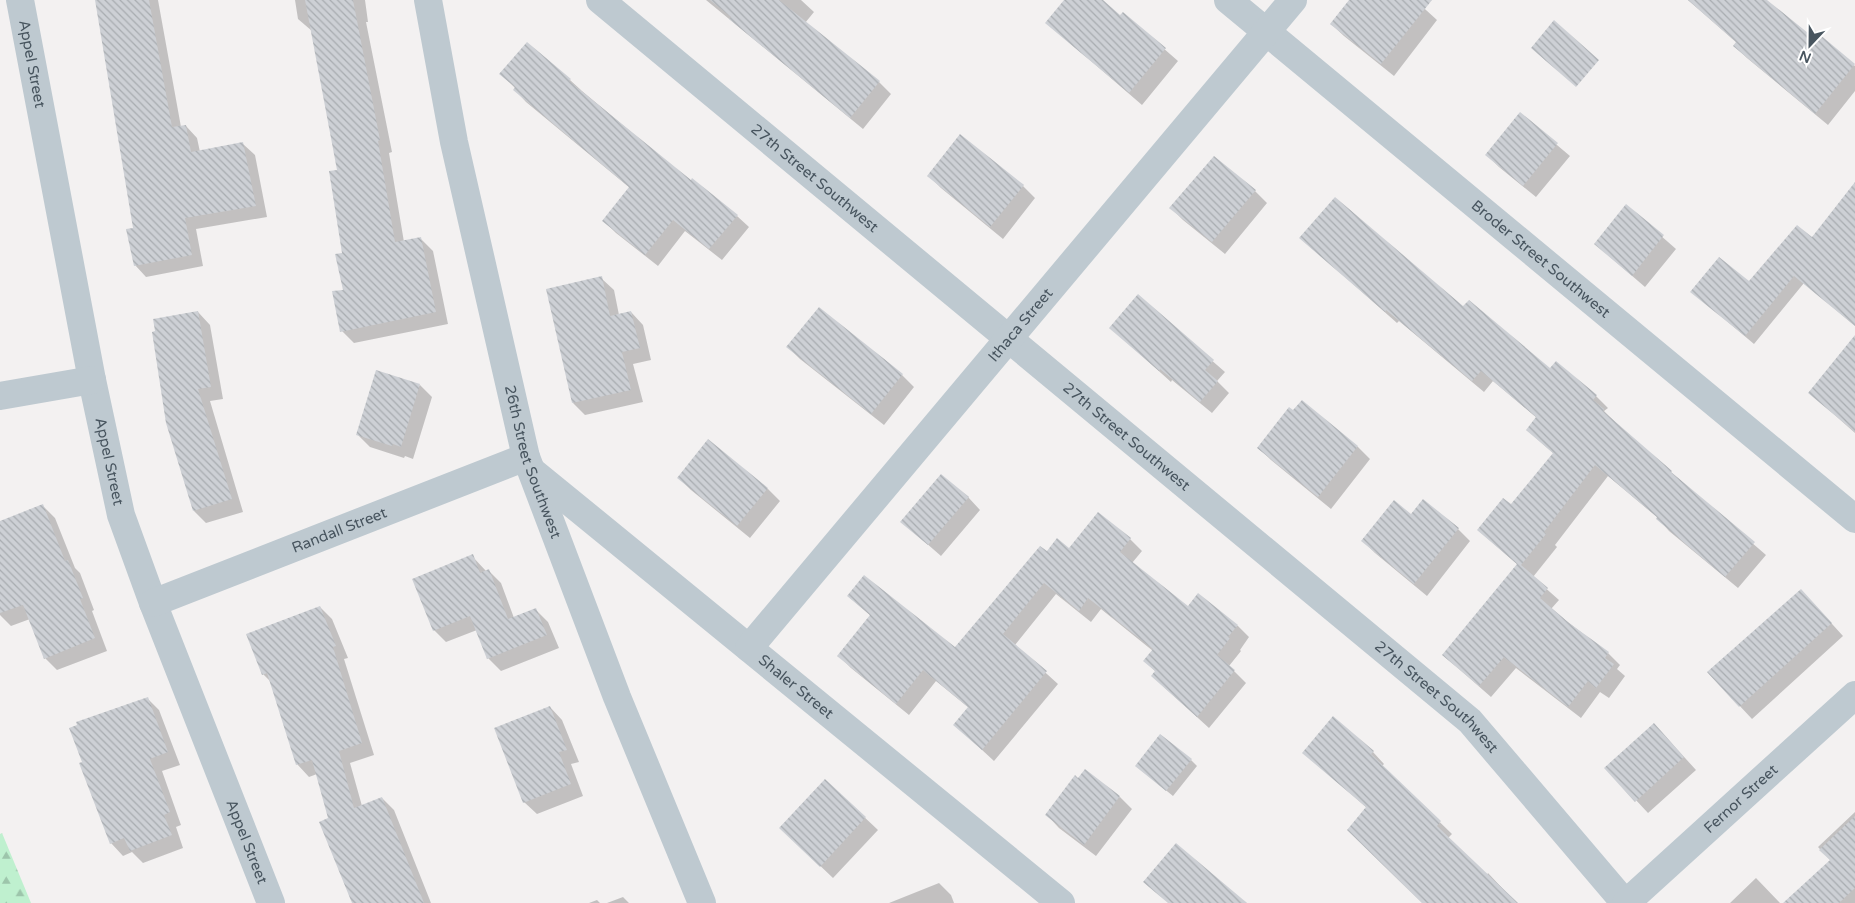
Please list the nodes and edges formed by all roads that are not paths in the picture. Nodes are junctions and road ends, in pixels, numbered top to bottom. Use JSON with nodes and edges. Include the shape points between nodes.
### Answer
{"nodes":[{"id":1,"x":20,"y":0,"type":"edge"},
{"id":2,"x":428,"y":0,"type":"edge"},
{"id":3,"x":600,"y":0,"type":"edge"},
{"id":4,"x":1228,"y":0,"type":"edge"},
{"id":5,"x":1293,"y":0,"type":"edge"},
{"id":6,"x":1266,"y":32,"type":"junction"},
{"id":7,"x":1009,"y":340,"type":"junction"},
{"id":8,"x":92,"y":380,"type":"junction"},
{"id":9,"x":0,"y":396,"type":"edge"},
{"id":10,"x":529,"y":464,"type":"junction"},
{"id":11,"x":1855,"y":519,"type":"edge"},
{"id":12,"x":154,"y":603,"type":"junction"},
{"id":13,"x":749,"y":648,"type":"junction"},
{"id":14,"x":1855,"y":695,"type":"edge"},
{"id":15,"x":271,"y":903,"type":"edge"},
{"id":16,"x":702,"y":903,"type":"edge"},
{"id":17,"x":1061,"y":903,"type":"edge"},
{"id":18,"x":1626,"y":903,"type":"edge"}],
"edges":[{"from":1,"to":8,"type":"street","name":"Appel Street"},
{"from":2,"to":10,"type":"street","name":"26th Street Southwest","via":[[454,142]]},
{"from":3,"to":7,"type":"street","name":"27th Street Southwest"},
{"from":4,"to":6,"type":"street","name":"Broder Street Southwest"},
{"from":5,"to":6,"type":"street","name":"Ithaca Street"},
{"from":6,"to":7,"type":"street","name":"Ithaca Street"},
{"from":6,"to":11,"type":"street","name":"Broder Street Southwest"},
{"from":7,"to":13,"type":"street","name":"Ithaca Street"},
{"from":7,"to":18,"type":"street","name":"27th Street Southwest","via":[[1470,721]]},
{"from":8,"to":9,"type":"street"},
{"from":8,"to":12,"type":"street","name":"Appel Street","via":[[122,515]]},
{"from":10,"to":12,"type":"street","name":"Randall Street"},
{"from":10,"to":13,"type":"street","name":"Shaler Street"},
{"from":10,"to":16,"type":"street","name":"26th Street Southwest","via":[[617,697]]},
{"from":12,"to":15,"type":"street","name":"Appel Street"},
{"from":13,"to":17,"type":"street","name":"Shaler Street"},
{"from":14,"to":18,"type":"street","name":"Fernor Street"}]}
